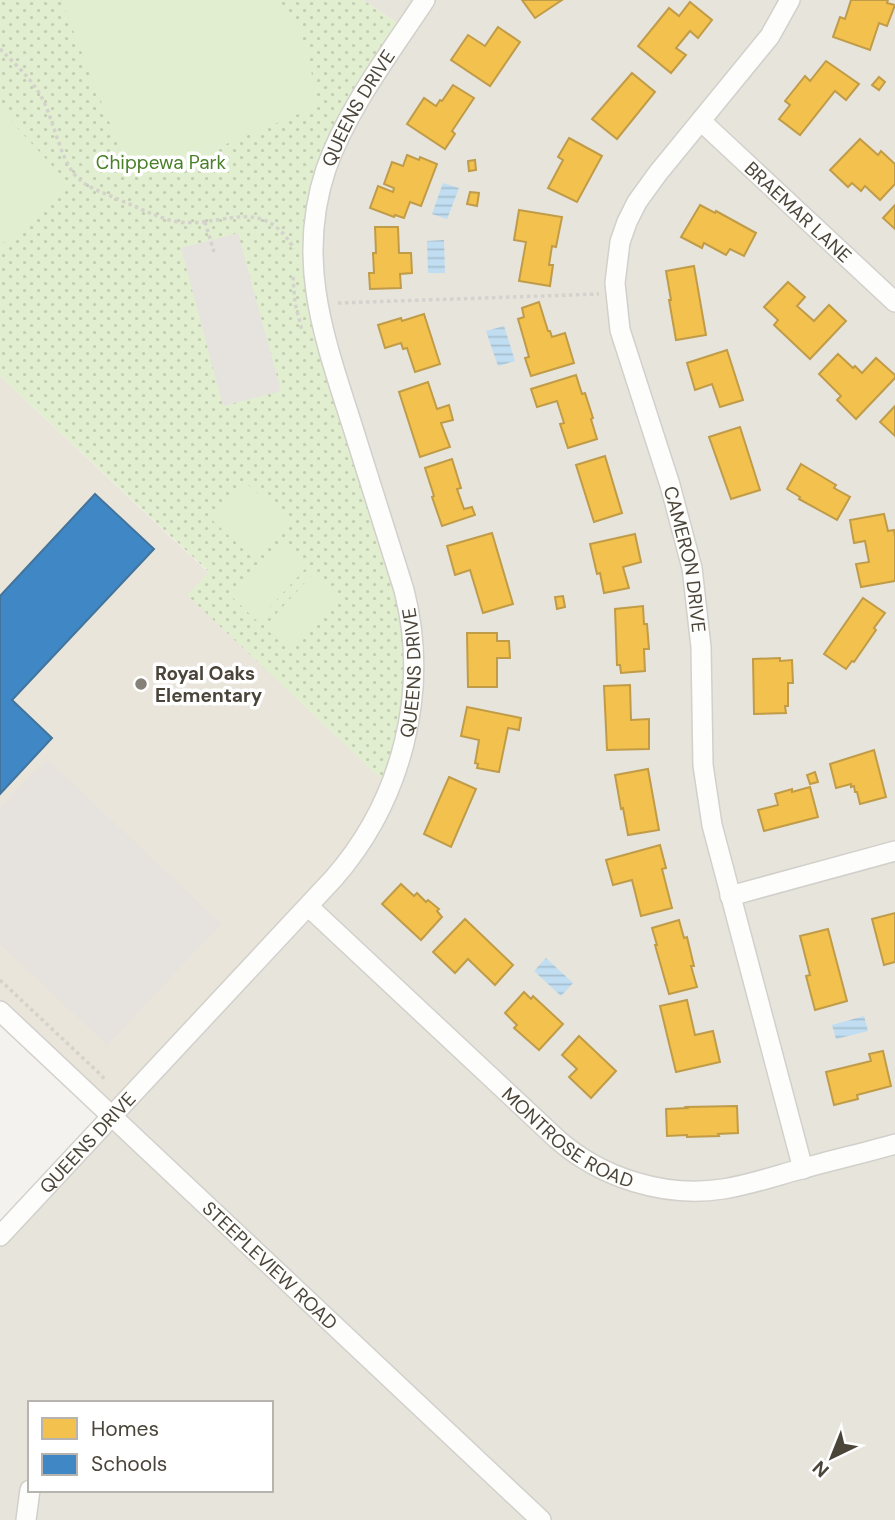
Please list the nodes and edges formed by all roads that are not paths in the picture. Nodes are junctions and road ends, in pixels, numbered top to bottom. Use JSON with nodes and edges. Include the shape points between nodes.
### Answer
{"nodes":[{"id":1,"x":425,"y":0,"type":"edge"},
{"id":2,"x":790,"y":0,"type":"edge"},
{"id":3,"x":701,"y":121,"type":"junction"},
{"id":4,"x":895,"y":302,"type":"edge"},
{"id":5,"x":895,"y":851,"type":"edge"},
{"id":6,"x":730,"y":896,"type":"junction"},
{"id":7,"x":309,"y":906,"type":"junction"},
{"id":8,"x":0,"y":1011,"type":"edge"},
{"id":9,"x":112,"y":1116,"type":"junction"},
{"id":10,"x":895,"y":1144,"type":"edge"},
{"id":11,"x":803,"y":1168,"type":"junction"},
{"id":12,"x":0,"y":1237,"type":"edge"},
{"id":13,"x":30,"y":1492,"type":"edge"},
{"id":14,"x":26,"y":1520,"type":"edge"},
{"id":15,"x":541,"y":1520,"type":"edge"}],
"edges":[{"from":1,"to":7,"type":"street","name":"QUEENS DRIVE","via":[[336,142],[313,231],[317,303],[324,335],[404,590],[414,668],[406,736],[387,798],[352,856]]},
{"from":2,"to":3,"type":"street","name":"CAMERON DRIVE","via":[[770,36]]},
{"from":3,"to":4,"type":"street","name":"BRAEMAR LANE"},
{"from":3,"to":6,"type":"street","name":"CAMERON DRIVE","via":[[632,212],[618,254],[615,294],[620,330],[692,568],[702,656],[703,765]]},
{"from":5,"to":6,"type":"street"},
{"from":6,"to":11,"type":"street","name":"CAMERON DRIVE"},
{"from":7,"to":9,"type":"street","name":"QUEENS DRIVE"},
{"from":7,"to":11,"type":"street","name":"MONTROSE ROAD","via":[[548,1132],[590,1163],[639,1183],[692,1191],[735,1187]]},
{"from":8,"to":9,"type":"street","name":"STEEPLEVIEW ROAD"},
{"from":9,"to":12,"type":"street","name":"QUEENS DRIVE"},
{"from":9,"to":15,"type":"street","name":"STEEPLEVIEW ROAD"},
{"from":10,"to":11,"type":"street","name":"MONTROSE ROAD"},
{"from":13,"to":14,"type":"street"}]}
